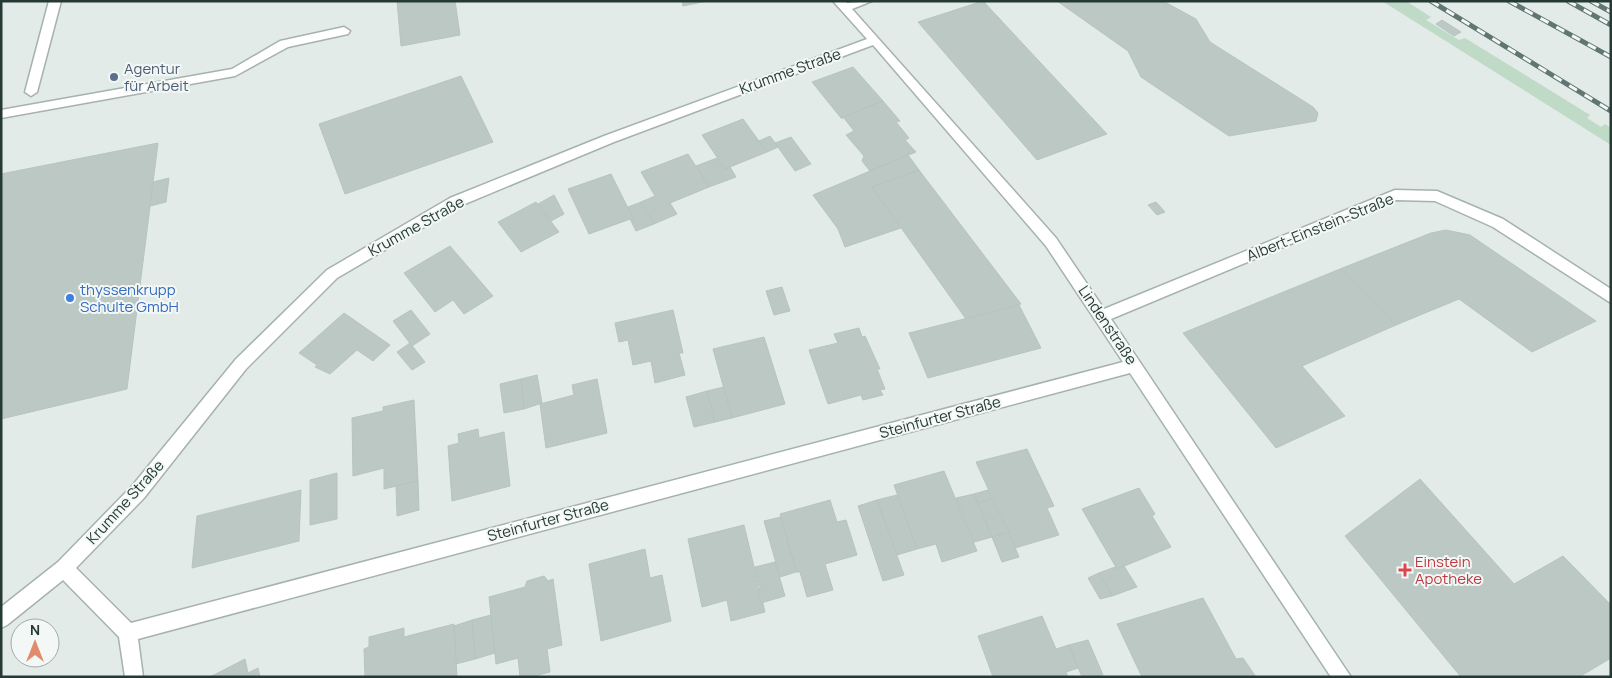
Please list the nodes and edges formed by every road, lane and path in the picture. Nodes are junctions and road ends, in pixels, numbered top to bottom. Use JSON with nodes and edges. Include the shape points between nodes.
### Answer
{"nodes":[{"id":1,"x":55,"y":1,"type":"edge"},
{"id":2,"x":867,"y":1,"type":"edge"},
{"id":3,"x":841,"y":4,"type":"edge"},
{"id":4,"x":344,"y":30,"type":"dead end"},
{"id":5,"x":875,"y":40,"type":"junction"},
{"id":6,"x":31,"y":92,"type":"dead end"},
{"id":7,"x":1,"y":114,"type":"edge"},
{"id":8,"x":1611,"y":297,"type":"edge"},
{"id":9,"x":1102,"y":316,"type":"junction"},
{"id":10,"x":1135,"y":365,"type":"junction"},
{"id":11,"x":64,"y":568,"type":"junction"},
{"id":12,"x":1,"y":619,"type":"edge"},
{"id":13,"x":128,"y":633,"type":"junction"},
{"id":14,"x":134,"y":677,"type":"edge"},
{"id":15,"x":1342,"y":677,"type":"edge"}],
"edges":[{"from":1,"to":6,"type":"street"},
{"from":2,"to":3,"type":"street"},
{"from":3,"to":5,"type":"street","name":"Lindenstraße"},
{"from":4,"to":7,"type":"street","via":[[284,44],[234,72]]},
{"from":5,"to":9,"type":"street","name":"Lindenstraße","via":[[1051,242]]},
{"from":5,"to":11,"type":"street","name":"Krumme Straße","via":[[608,139],[455,202],[332,274],[242,364],[138,492]]},
{"from":8,"to":9,"type":"street","name":"Albert-Einstein-Straße","via":[[1498,223],[1437,196],[1395,196]]},
{"from":9,"to":10,"type":"street","name":"Lindenstraße"},
{"from":10,"to":13,"type":"street","name":"Steinfurter Straße"},
{"from":10,"to":15,"type":"street","name":"Lindenstraße"},
{"from":11,"to":12,"type":"street"},
{"from":11,"to":13,"type":"street"},
{"from":13,"to":14,"type":"street"}]}
